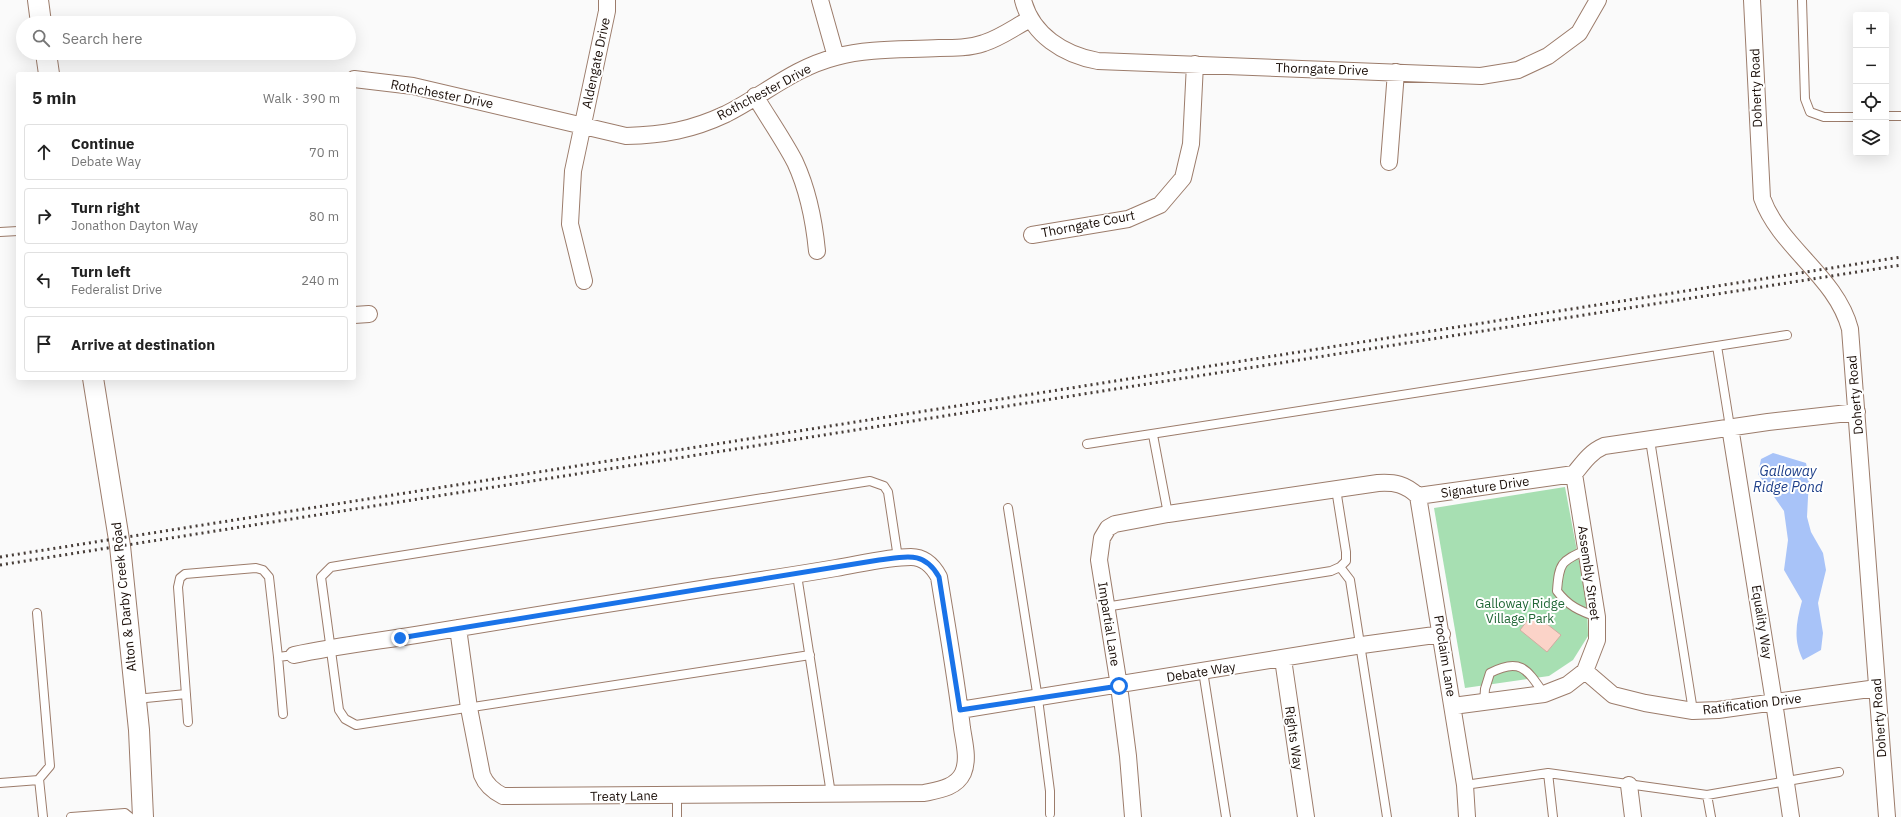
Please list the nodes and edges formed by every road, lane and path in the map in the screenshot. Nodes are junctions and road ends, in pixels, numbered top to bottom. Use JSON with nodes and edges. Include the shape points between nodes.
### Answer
{"nodes":[{"id":1,"x":38,"y":0,"type":"edge"},
{"id":2,"x":608,"y":0,"type":"edge"},
{"id":3,"x":820,"y":0,"type":"edge"},
{"id":4,"x":1023,"y":0,"type":"edge"},
{"id":5,"x":1598,"y":0,"type":"edge"},
{"id":6,"x":1752,"y":0,"type":"edge"},
{"id":7,"x":1802,"y":0,"type":"edge"},
{"id":8,"x":40,"y":16,"type":"edge"},
{"id":9,"x":1030,"y":19,"type":"junction"},
{"id":10,"x":836,"y":57,"type":"junction"},
{"id":11,"x":47,"y":60,"type":"edge"},
{"id":12,"x":1195,"y":64,"type":"junction"},
{"id":13,"x":49,"y":72,"type":"edge"},
{"id":14,"x":1396,"y":72,"type":"junction"},
{"id":15,"x":356,"y":79,"type":"edge"},
{"id":16,"x":755,"y":96,"type":"junction"},
{"id":17,"x":1889,"y":116,"type":"edge"},
{"id":18,"x":1901,"y":116,"type":"edge"},
{"id":19,"x":1853,"y":117,"type":"edge"},
{"id":20,"x":583,"y":126,"type":"junction"},
{"id":21,"x":1389,"y":162,"type":"dead end"},
{"id":22,"x":16,"y":231,"type":"edge"},
{"id":23,"x":0,"y":232,"type":"edge"},
{"id":24,"x":1032,"y":235,"type":"dead end"},
{"id":25,"x":817,"y":251,"type":"dead end"},
{"id":26,"x":584,"y":281,"type":"dead end"},
{"id":27,"x":1786,"y":336,"type":"dead end"},
{"id":28,"x":1717,"y":346,"type":"junction"},
{"id":29,"x":93,"y":380,"type":"edge"},
{"id":30,"x":1857,"y":412,"type":"junction"},
{"id":31,"x":1730,"y":428,"type":"junction"},
{"id":32,"x":1153,"y":435,"type":"junction"},
{"id":33,"x":1650,"y":440,"type":"junction"},
{"id":34,"x":1087,"y":444,"type":"dead end"},
{"id":35,"x":1574,"y":474,"type":"junction"},
{"id":36,"x":1336,"y":489,"type":"junction"},
{"id":37,"x":1418,"y":496,"type":"junction"},
{"id":38,"x":1008,"y":508,"type":"dead end"},
{"id":39,"x":1168,"y":514,"type":"junction"},
{"id":40,"x":1586,"y":550,"type":"junction"},
{"id":41,"x":898,"y":558,"type":"junction"},
{"id":42,"x":1340,"y":567,"type":"junction"},
{"id":43,"x":797,"y":574,"type":"junction"},
{"id":44,"x":1105,"y":606,"type":"junction"},
{"id":45,"x":37,"y":613,"type":"dead end"},
{"id":46,"x":1597,"y":617,"type":"junction"},
{"id":47,"x":458,"y":628,"type":"junction"},
{"id":48,"x":1442,"y":634,"type":"junction"},
{"id":49,"x":1362,"y":645,"type":"junction"},
{"id":50,"x":329,"y":647,"type":"junction"},
{"id":51,"x":294,"y":655,"type":"joint"},
{"id":52,"x":810,"y":655,"type":"junction"},
{"id":53,"x":278,"y":656,"type":"junction"},
{"id":54,"x":1283,"y":659,"type":"junction"},
{"id":55,"x":1204,"y":671,"type":"junction"},
{"id":56,"x":1585,"y":671,"type":"junction"},
{"id":57,"x":1119,"y":686,"type":"junction"},
{"id":58,"x":1877,"y":688,"type":"junction"},
{"id":59,"x":186,"y":694,"type":"junction"},
{"id":60,"x":1544,"y":694,"type":"junction"},
{"id":61,"x":1038,"y":698,"type":"junction"},
{"id":62,"x":136,"y":699,"type":"junction"},
{"id":63,"x":1484,"y":702,"type":"junction"},
{"id":64,"x":1774,"y":702,"type":"junction"},
{"id":65,"x":1453,"y":706,"type":"junction"},
{"id":66,"x":469,"y":708,"type":"junction"},
{"id":67,"x":960,"y":710,"type":"junction"},
{"id":68,"x":1693,"y":711,"type":"junction"},
{"id":69,"x":283,"y":714,"type":"dead end"},
{"id":70,"x":188,"y":722,"type":"dead end"},
{"id":71,"x":1548,"y":772,"type":"junction"},
{"id":72,"x":1839,"y":772,"type":"dead end"},
{"id":73,"x":39,"y":780,"type":"junction"},
{"id":74,"x":1786,"y":781,"type":"junction"},
{"id":75,"x":0,"y":783,"type":"edge"},
{"id":76,"x":1629,"y":785,"type":"junction"},
{"id":77,"x":1466,"y":786,"type":"junction"},
{"id":78,"x":831,"y":794,"type":"junction"},
{"id":79,"x":677,"y":795,"type":"junction"},
{"id":80,"x":1707,"y":795,"type":"junction"},
{"id":81,"x":1050,"y":814,"type":"dead end"},
{"id":82,"x":43,"y":817,"type":"edge"},
{"id":83,"x":71,"y":817,"type":"edge"},
{"id":84,"x":130,"y":817,"type":"edge"},
{"id":85,"x":143,"y":817,"type":"edge"},
{"id":86,"x":677,"y":817,"type":"edge"},
{"id":87,"x":1133,"y":817,"type":"edge"},
{"id":88,"x":1226,"y":817,"type":"edge"},
{"id":89,"x":1306,"y":817,"type":"edge"},
{"id":90,"x":1387,"y":817,"type":"edge"},
{"id":91,"x":1467,"y":817,"type":"edge"},
{"id":92,"x":1552,"y":817,"type":"edge"},
{"id":93,"x":1633,"y":817,"type":"edge"},
{"id":94,"x":1711,"y":817,"type":"edge"},
{"id":95,"x":1791,"y":817,"type":"edge"},
{"id":96,"x":1887,"y":817,"type":"edge"}],
"edges":[{"from":1,"to":8,"type":"street"},
{"from":2,"to":20,"type":"street","name":"Aldengate Drive"},
{"from":3,"to":10,"type":"street"},
{"from":4,"to":9,"type":"street"},
{"from":5,"to":14,"type":"street","name":"Thorngate Drive","via":[[1579,33],[1548,56],[1518,70],[1481,76]]},
{"from":6,"to":30,"type":"street","name":"Doherty Road","via":[[1762,198],[1778,227],[1824,281],[1847,316]]},
{"from":7,"to":19,"type":"lane","via":[[1805,99],[1810,112],[1824,117]]},
{"from":9,"to":10,"type":"street","name":"Rothchester Drive","via":[[984,43],[963,47],[879,51]]},
{"from":9,"to":12,"type":"street","name":"Thorngate Drive","via":[[1051,42],[1064,51],[1082,58],[1098,61]]},
{"from":10,"to":16,"type":"street","name":"Rothchester Drive","via":[[808,66]]},
{"from":11,"to":13,"type":"street"},
{"from":12,"to":14,"type":"street","name":"Thorngate Drive"},
{"from":12,"to":24,"type":"street","name":"Thorngate Court","via":[[1191,144],[1183,178],[1160,205],[1128,219]]},
{"from":14,"to":21,"type":"street"},
{"from":15,"to":20,"type":"street","name":"Rothchester Drive","via":[[413,86]]},
{"from":16,"to":20,"type":"street","name":"Rothchester Drive","via":[[727,114],[678,132],[626,136]]},
{"from":16,"to":25,"type":"street","via":[[794,162],[806,190],[814,223]]},
{"from":17,"to":18,"type":"lane"},
{"from":20,"to":26,"type":"street","name":"Aldengate Drive","via":[[573,171],[570,224]]},
{"from":22,"to":23,"type":"lane"},
{"from":27,"to":28,"type":"lane"},
{"from":28,"to":31,"type":"lane"},
{"from":28,"to":32,"type":"lane"},
{"from":29,"to":62,"type":"street","name":"Alton & Darby Creek Road","via":[[119,538]]},
{"from":30,"to":31,"type":"street"},
{"from":30,"to":58,"type":"street","name":"Doherty Road"},
{"from":31,"to":33,"type":"street"},
{"from":31,"to":64,"type":"street","name":"Equality Way"},
{"from":32,"to":34,"type":"lane"},
{"from":32,"to":39,"type":"lane"},
{"from":33,"to":35,"type":"street","via":[[1604,446],[1595,450]]},
{"from":33,"to":68,"type":"lane"},
{"from":35,"to":37,"type":"street","name":"Signature Drive"},
{"from":35,"to":40,"type":"street","name":"Assembly Street"},
{"from":36,"to":37,"type":"street","via":[[1394,482]]},
{"from":36,"to":39,"type":"street"},
{"from":36,"to":42,"type":"lane","via":[[1346,552],[1346,561]]},
{"from":37,"to":48,"type":"street","name":"Proclaim Lane"},
{"from":38,"to":61,"type":"lane"},
{"from":39,"to":44,"type":"street","name":"Impartial Lane","via":[[1124,521],[1108,528],[1102,538],[1099,560]]},
{"from":40,"to":46,"type":"street","name":"Assembly Street"},
{"from":40,"to":46,"type":"lane","via":[[1567,558],[1558,571],[1557,591],[1564,601],[1578,611]]},
{"from":41,"to":43,"type":"street"},
{"from":41,"to":50,"type":"lane","via":[[888,492],[884,486],[870,481],[331,567],[321,577]]},
{"from":41,"to":67,"type":"street","name":"Treaty Lane","via":[[913,557],[927,561],[939,577]]},
{"from":42,"to":44,"type":"lane","via":[[1331,571]]},
{"from":42,"to":49,"type":"lane","via":[[1350,580]]},
{"from":43,"to":47,"type":"street"},
{"from":43,"to":52,"type":"lane"},
{"from":44,"to":57,"type":"street","name":"Impartial Lane"},
{"from":45,"to":73,"type":"lane","via":[[50,766]]},
{"from":46,"to":56,"type":"street","name":"Assembly Street","via":[[1597,640]]},
{"from":47,"to":50,"type":"street"},
{"from":47,"to":66,"type":"street","name":"Treaty Lane"},
{"from":48,"to":49,"type":"street","name":"Debate Way"},
{"from":48,"to":65,"type":"street","name":"Proclaim Lane"},
{"from":49,"to":54,"type":"street","name":"Debate Way"},
{"from":49,"to":90,"type":"lane"},
{"from":50,"to":51,"type":"street"},
{"from":50,"to":66,"type":"lane","via":[[339,710],[345,719],[356,724]]},
{"from":51,"to":53,"type":"lane"},
{"from":52,"to":66,"type":"lane"},
{"from":52,"to":78,"type":"lane"},
{"from":53,"to":59,"type":"lane","via":[[269,577],[263,570],[256,568],[185,574],[180,578],[178,587]]},
{"from":53,"to":69,"type":"lane"},
{"from":54,"to":55,"type":"street","name":"Debate Way"},
{"from":54,"to":89,"type":"street","name":"Rights Way"},
{"from":55,"to":57,"type":"street","name":"Debate Way"},
{"from":55,"to":88,"type":"lane"},
{"from":56,"to":60,"type":"street","via":[[1567,685]]},
{"from":56,"to":68,"type":"street","name":"Ratification Drive","via":[[1613,695]]},
{"from":57,"to":61,"type":"street","name":"Debate Way"},
{"from":57,"to":87,"type":"street","name":"Impartial Lane"},
{"from":58,"to":64,"type":"street","name":"Ratification Drive"},
{"from":58,"to":96,"type":"street","name":"Doherty Road"},
{"from":59,"to":62,"type":"lane"},
{"from":59,"to":70,"type":"lane"},
{"from":60,"to":63,"type":"street"},
{"from":60,"to":63,"type":"lane","via":[[1531,675],[1519,666],[1503,666],[1490,673]]},
{"from":61,"to":67,"type":"street","name":"Debate Way"},
{"from":61,"to":81,"type":"lane","via":[[1050,791]]},
{"from":62,"to":85,"type":"street","name":"Alton & Darby Creek Road"},
{"from":63,"to":65,"type":"street"},
{"from":64,"to":68,"type":"street","name":"Ratification Drive"},
{"from":64,"to":74,"type":"street","name":"Equality Way"},
{"from":65,"to":77,"type":"street","name":"Proclaim Lane"},
{"from":66,"to":79,"type":"street","name":"Treaty Lane","via":[[484,782],[503,796]]},
{"from":67,"to":78,"type":"street","name":"Treaty Lane","via":[[966,762],[959,779],[946,788],[924,793]]},
{"from":71,"to":76,"type":"lane"},
{"from":71,"to":77,"type":"lane"},
{"from":71,"to":92,"type":"lane"},
{"from":72,"to":74,"type":"lane"},
{"from":73,"to":75,"type":"lane"},
{"from":73,"to":82,"type":"lane"},
{"from":74,"to":80,"type":"lane"},
{"from":74,"to":95,"type":"street","name":"Equality Way"},
{"from":76,"to":80,"type":"lane"},
{"from":76,"to":93,"type":"street"},
{"from":77,"to":91,"type":"street","name":"Proclaim Lane"},
{"from":78,"to":79,"type":"street","name":"Treaty Lane"},
{"from":79,"to":86,"type":"lane"},
{"from":80,"to":94,"type":"lane"},
{"from":83,"to":84,"type":"lane","via":[[125,813]]}]}
